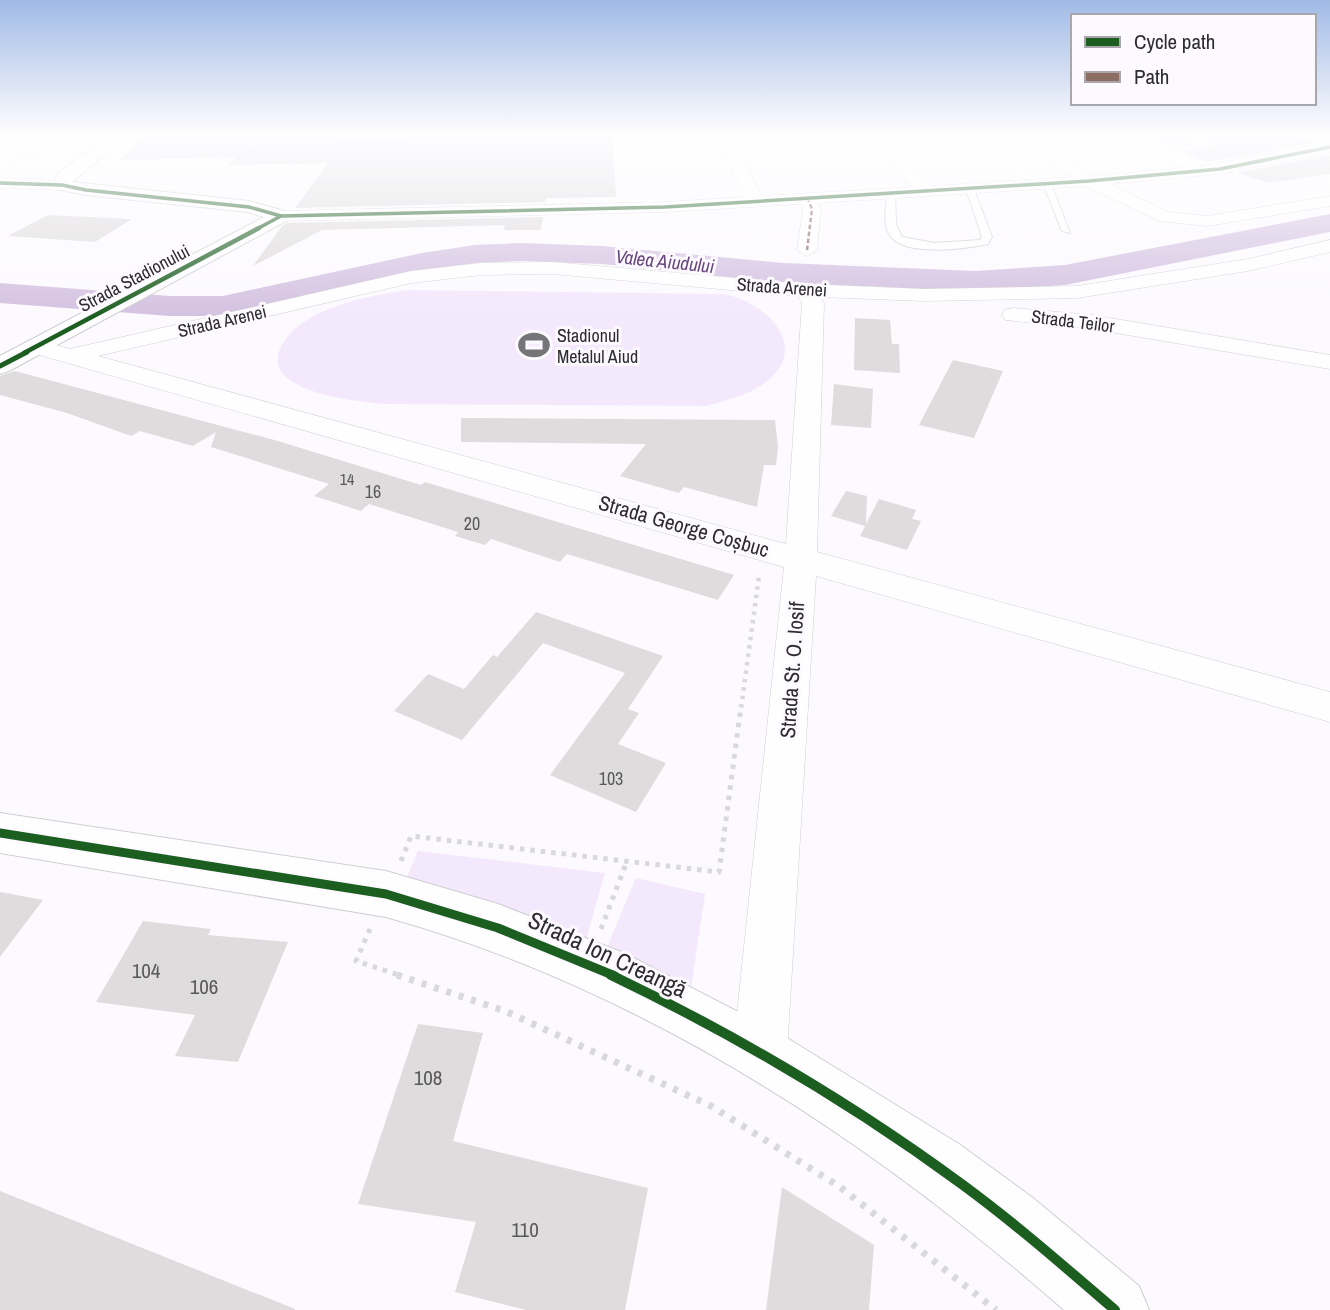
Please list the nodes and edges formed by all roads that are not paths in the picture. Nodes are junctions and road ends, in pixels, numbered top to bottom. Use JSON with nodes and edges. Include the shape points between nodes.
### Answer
{"nodes":[{"id":1,"x":115,"y":193,"type":"edge"},
{"id":2,"x":752,"y":193,"type":"edge"},
{"id":3,"x":889,"y":193,"type":"edge"},
{"id":4,"x":891,"y":193,"type":"edge"},
{"id":5,"x":971,"y":193,"type":"edge"},
{"id":6,"x":1051,"y":193,"type":"edge"},
{"id":7,"x":1115,"y":193,"type":"edge"},
{"id":8,"x":808,"y":199,"type":"junction"},
{"id":9,"x":1330,"y":201,"type":"edge"},
{"id":10,"x":756,"y":202,"type":"junction"},
{"id":11,"x":281,"y":216,"type":"junction"},
{"id":12,"x":1067,"y":231,"type":"dead end"},
{"id":13,"x":1330,"y":246,"type":"edge"},
{"id":14,"x":807,"y":250,"type":"dead end"},
{"id":15,"x":809,"y":296,"type":"junction"},
{"id":16,"x":70,"y":343,"type":"junction"},
{"id":17,"x":37,"y":346,"type":"joint"},
{"id":18,"x":1330,"y":362,"type":"edge"},
{"id":19,"x":0,"y":366,"type":"edge"},
{"id":20,"x":801,"y":558,"type":"junction"},
{"id":21,"x":1330,"y":707,"type":"edge"},
{"id":22,"x":0,"y":833,"type":"edge"},
{"id":23,"x":760,"y":1052,"type":"junction"},
{"id":24,"x":1115,"y":1310,"type":"edge"}],
"edges":[{"from":1,"to":11,"type":"main road","via":[[264,209]]},
{"from":2,"to":10,"type":"street"},
{"from":3,"to":8,"type":"street"},
{"from":4,"to":5,"type":"lane","via":[[893,234],[919,246],[984,242],[987,237]]},
{"from":6,"to":12,"type":"lane"},
{"from":7,"to":9,"type":"street","via":[[1165,217],[1188,221]]},
{"from":8,"to":10,"type":"street"},
{"from":8,"to":14,"type":"street","via":[[812,209]]},
{"from":10,"to":11,"type":"street"},
{"from":11,"to":16,"type":"main road","name":"Strada Stadionului","via":[[155,283]]},
{"from":13,"to":15,"type":"street","name":"Strada Arenei","via":[[1248,265],[1077,292]]},
{"from":15,"to":16,"type":"street","name":"Strada Arenei","via":[[552,268],[481,269],[411,277]]},
{"from":15,"to":18,"type":"street","name":"Strada Teilor","via":[[1063,318]]},
{"from":15,"to":20,"type":"street","name":"Strada St. O. Iosif"},
{"from":16,"to":17,"type":"street","name":"Strada George Coșbuc"},
{"from":16,"to":20,"type":"street","name":"Strada George Coșbuc"},
{"from":17,"to":19,"type":"main road"},
{"from":20,"to":21,"type":"street","name":"Strada George Coșbuc"},
{"from":20,"to":23,"type":"street","name":"Strada St. O. Iosif"},
{"from":22,"to":23,"type":"main road","name":"Strada Ion Creangă","via":[[386,894],[448,909],[588,962]]},
{"from":23,"to":24,"type":"main road","name":"Strada Ion Creangă","via":[[948,1175]]}]}
